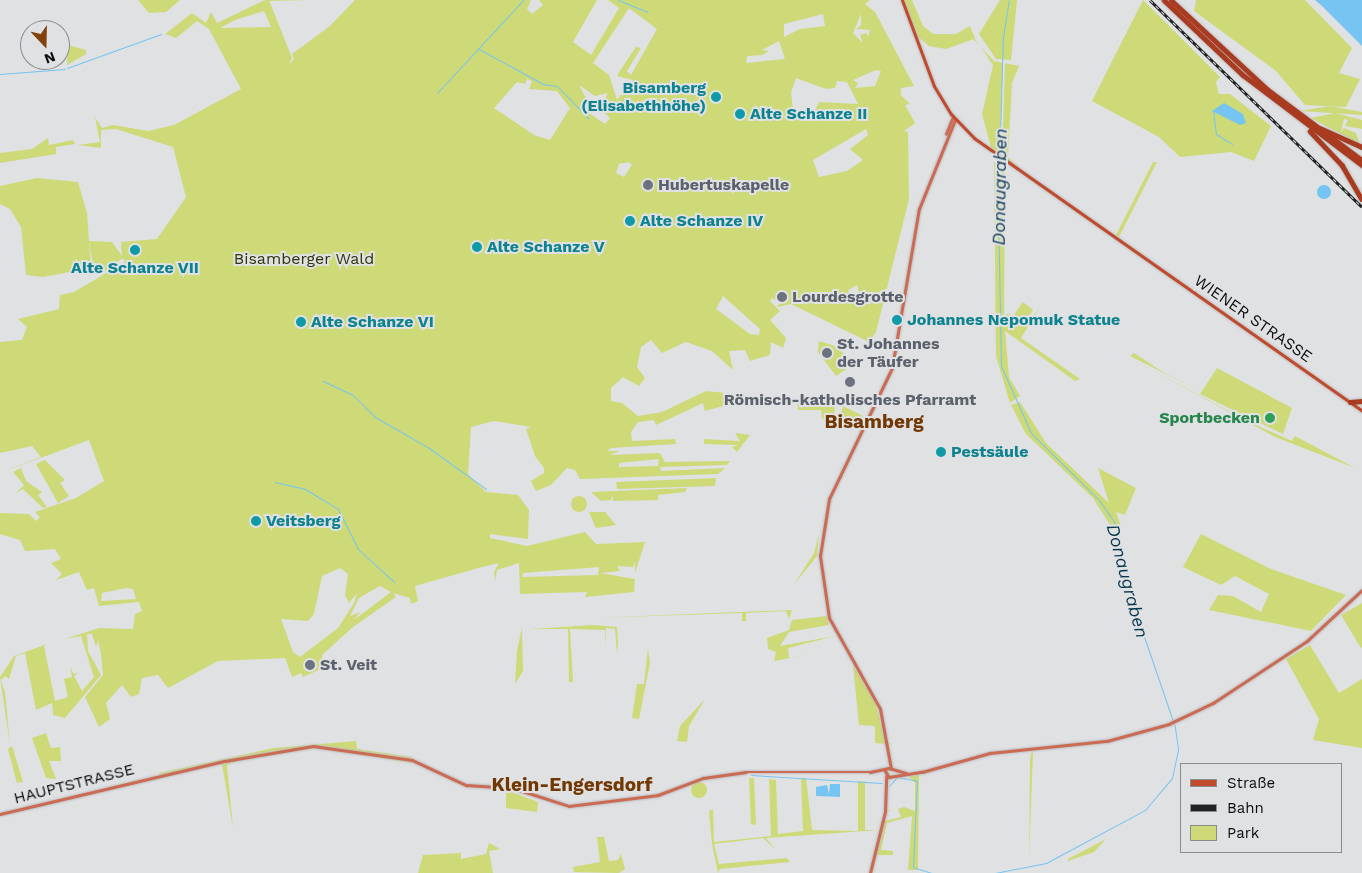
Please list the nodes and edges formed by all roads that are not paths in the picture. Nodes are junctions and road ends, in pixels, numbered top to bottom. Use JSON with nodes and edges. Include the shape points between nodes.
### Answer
{"nodes":[{"id":1,"x":902,"y":0,"type":"edge"},
{"id":2,"x":1164,"y":0,"type":"edge"},
{"id":3,"x":1171,"y":0,"type":"edge"},
{"id":4,"x":954,"y":118,"type":"junction"},
{"id":5,"x":1300,"y":121,"type":"junction"},
{"id":6,"x":1312,"y":124,"type":"junction"},
{"id":7,"x":1362,"y":147,"type":"edge"},
{"id":8,"x":1362,"y":160,"type":"edge"},
{"id":9,"x":1362,"y":165,"type":"edge"},
{"id":10,"x":1362,"y":199,"type":"edge"},
{"id":11,"x":1362,"y":401,"type":"edge"},
{"id":12,"x":1350,"y":402,"type":"junction"},
{"id":13,"x":1362,"y":411,"type":"edge"},
{"id":14,"x":1362,"y":590,"type":"edge"},
{"id":15,"x":888,"y":754,"type":"junction"},
{"id":16,"x":892,"y":769,"type":"junction"},
{"id":17,"x":885,"y":770,"type":"junction"},
{"id":18,"x":870,"y":772,"type":"junction"},
{"id":19,"x":906,"y":773,"type":"junction"},
{"id":20,"x":885,"y":775,"type":"junction"},
{"id":21,"x":891,"y":776,"type":"junction"},
{"id":22,"x":887,"y":786,"type":"junction"},
{"id":23,"x":0,"y":814,"type":"edge"},
{"id":24,"x":870,"y":873,"type":"edge"}],
"edges":[{"from":1,"to":4,"type":"main road","name":"WIENER STRASSE","via":[[928,74]]},
{"from":2,"to":5,"type":"highway","via":[[1231,65]]},
{"from":3,"to":6,"type":"highway","via":[[1232,59]]},
{"from":4,"to":12,"type":"main road","name":"WIENER STRASSE","via":[[996,157]]},
{"from":4,"to":15,"type":"main road","via":[[919,209],[910,277],[899,312],[896,354],[828,502],[820,566],[830,621],[879,706]]},
{"from":5,"to":9,"type":"highway"},
{"from":5,"to":10,"type":"highway","via":[[1338,160]]},
{"from":6,"to":7,"type":"highway"},
{"from":6,"to":8,"type":"highway"},
{"from":11,"to":12,"type":"highway"},
{"from":12,"to":13,"type":"main road","name":"WIENER STRASSE"},
{"from":14,"to":19,"type":"main road","via":[[1304,643],[1170,724],[1112,741],[999,751]]},
{"from":15,"to":16,"type":"main road"},
{"from":15,"to":17,"type":"main road"},
{"from":16,"to":17,"type":"main road"},
{"from":16,"to":19,"type":"main road"},
{"from":16,"to":21,"type":"main road"},
{"from":17,"to":18,"type":"main road"},
{"from":17,"to":20,"type":"main road"},
{"from":18,"to":20,"type":"main road"},
{"from":18,"to":23,"type":"main road","name":"HAUPTSTRASSE","via":[[737,773],[701,779],[658,795],[569,806],[513,788],[466,785],[412,760],[331,747],[303,747],[153,777]]},
{"from":19,"to":21,"type":"main road"},
{"from":20,"to":21,"type":"main road"},
{"from":20,"to":22,"type":"main road"},
{"from":21,"to":22,"type":"main road"},
{"from":22,"to":24,"type":"main road"}]}
